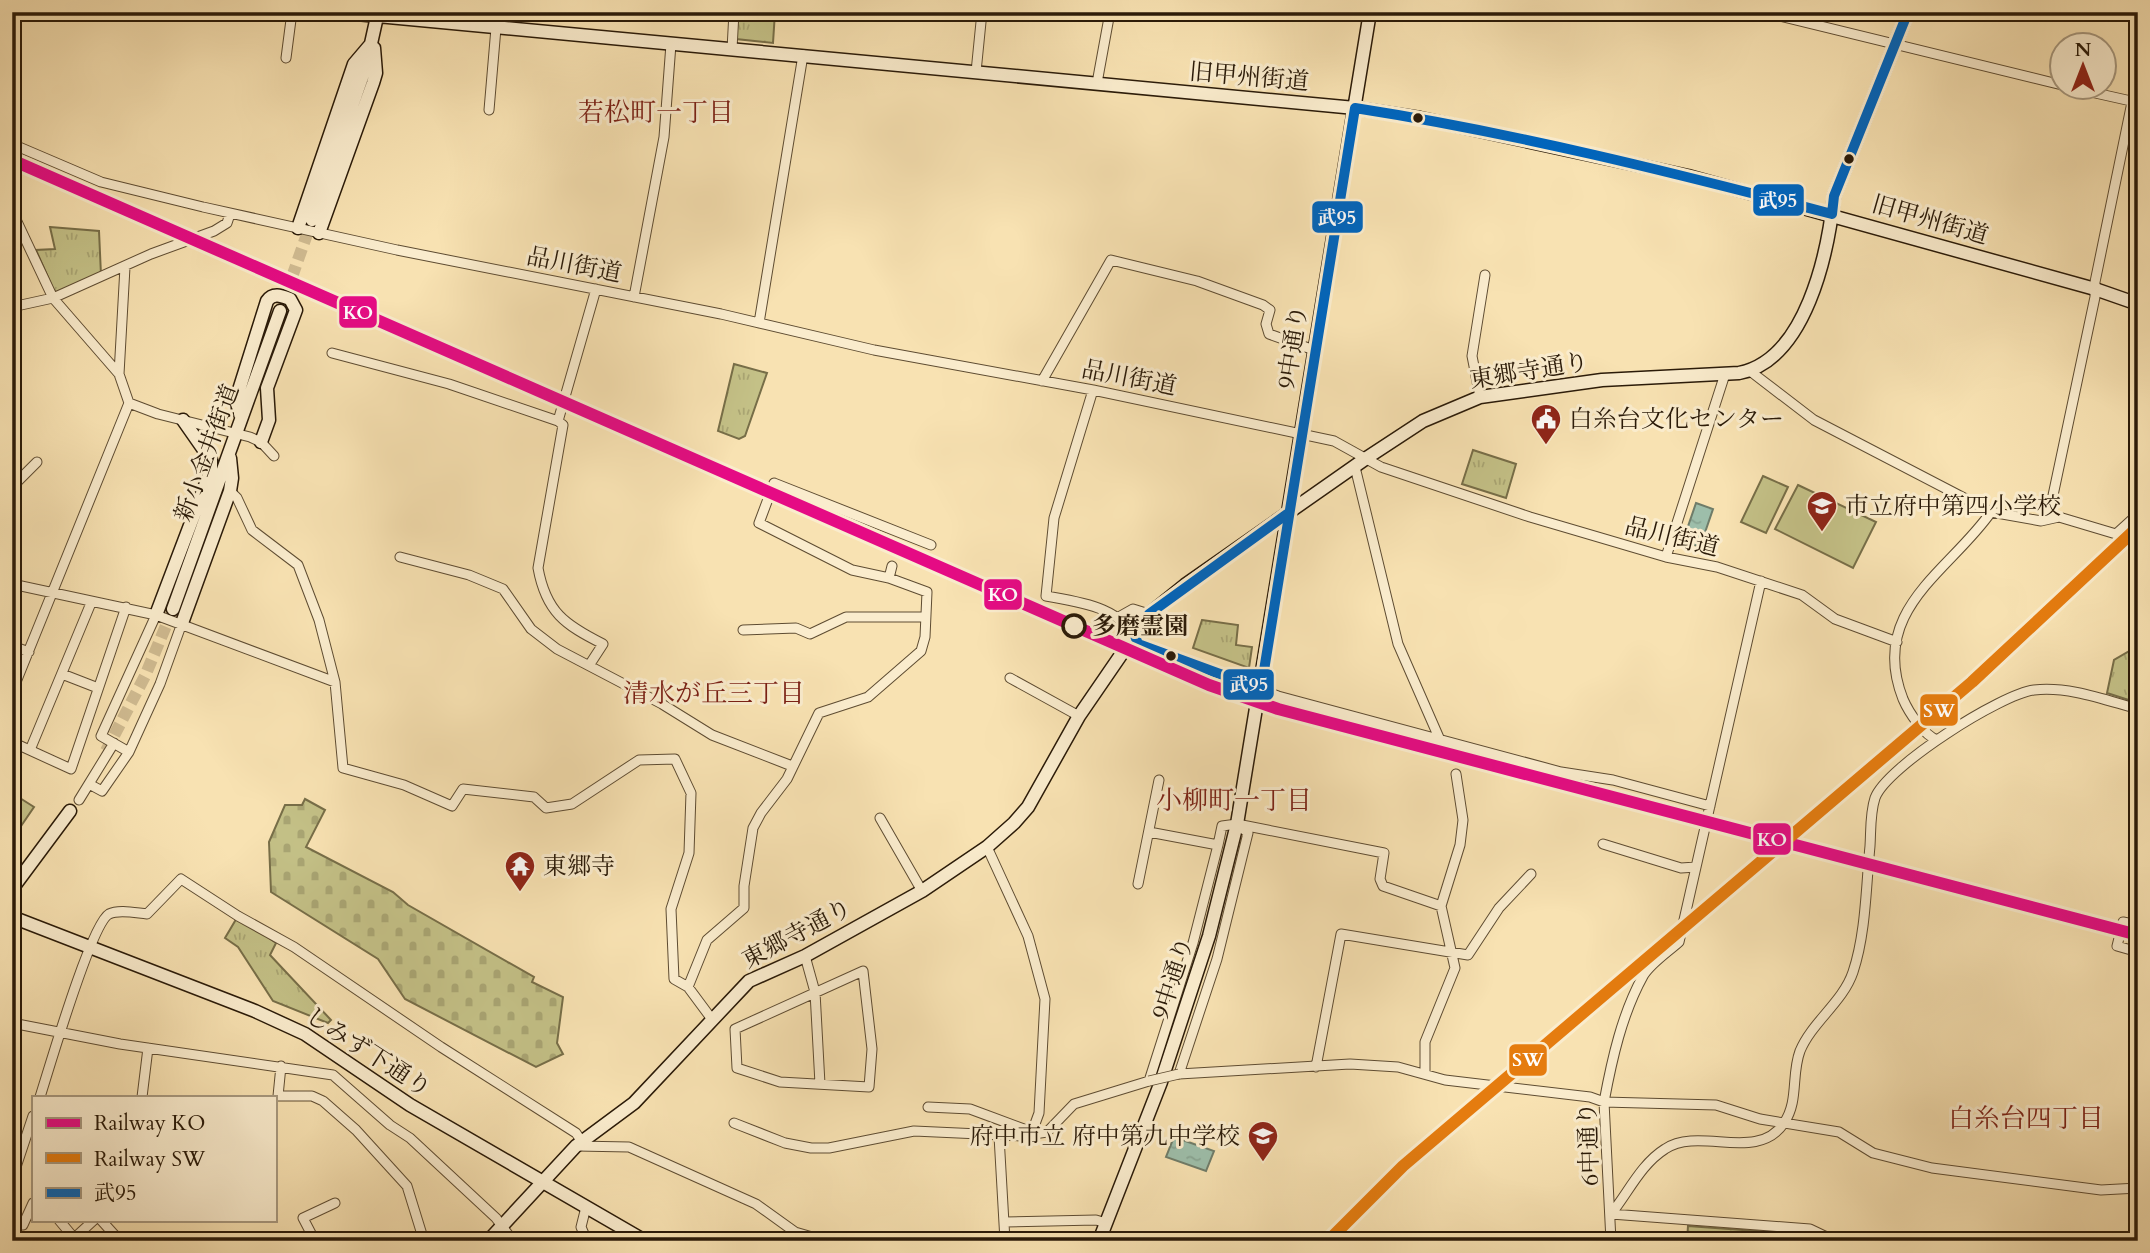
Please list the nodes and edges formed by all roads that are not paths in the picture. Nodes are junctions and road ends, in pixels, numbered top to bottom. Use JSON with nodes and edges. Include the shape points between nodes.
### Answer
{"nodes":[{"id":1,"x":292,"y":12,"type":"edge"},
{"id":2,"x":335,"y":12,"type":"edge"},
{"id":3,"x":734,"y":12,"type":"edge"},
{"id":4,"x":982,"y":12,"type":"edge"},
{"id":5,"x":1110,"y":12,"type":"edge"},
{"id":6,"x":1370,"y":12,"type":"edge"},
{"id":7,"x":1763,"y":12,"type":"edge"},
{"id":8,"x":1908,"y":12,"type":"edge"},
{"id":9,"x":377,"y":14,"type":"edge"},
{"id":10,"x":496,"y":28,"type":"junction"},
{"id":11,"x":373,"y":41,"type":"junction"},
{"id":12,"x":671,"y":44,"type":"junction"},
{"id":13,"x":1895,"y":44,"type":"junction"},
{"id":14,"x":732,"y":49,"type":"junction"},
{"id":15,"x":803,"y":55,"type":"junction"},
{"id":16,"x":286,"y":58,"type":"dead end"},
{"id":17,"x":976,"y":72,"type":"junction"},
{"id":18,"x":2138,"y":74,"type":"edge"},
{"id":19,"x":2048,"y":81,"type":"edge"},
{"id":20,"x":1097,"y":83,"type":"junction"},
{"id":21,"x":2118,"y":98,"type":"edge"},
{"id":22,"x":2131,"y":101,"type":"junction"},
{"id":23,"x":1355,"y":108,"type":"junction"},
{"id":24,"x":489,"y":110,"type":"dead end"},
{"id":25,"x":12,"y":144,"type":"edge"},
{"id":26,"x":12,"y":211,"type":"edge"},
{"id":27,"x":230,"y":214,"type":"junction"},
{"id":28,"x":1832,"y":214,"type":"junction"},
{"id":29,"x":312,"y":220,"type":"tunnel mouth"},
{"id":30,"x":298,"y":228,"type":"junction"},
{"id":31,"x":319,"y":233,"type":"junction"},
{"id":32,"x":125,"y":267,"type":"junction"},
{"id":33,"x":1485,"y":275,"type":"dead end"},
{"id":34,"x":596,"y":289,"type":"junction"},
{"id":35,"x":2095,"y":289,"type":"junction"},
{"id":36,"x":634,"y":297,"type":"junction"},
{"id":37,"x":53,"y":298,"type":"junction"},
{"id":38,"x":2138,"y":304,"type":"edge"},
{"id":39,"x":12,"y":306,"type":"edge"},
{"id":40,"x":281,"y":311,"type":"tunnel mouth"},
{"id":41,"x":759,"y":323,"type":"junction"},
{"id":42,"x":1314,"y":350,"type":"junction"},
{"id":43,"x":332,"y":353,"type":"dead end"},
{"id":44,"x":1750,"y":370,"type":"junction"},
{"id":45,"x":119,"y":374,"type":"junction"},
{"id":46,"x":1725,"y":374,"type":"junction"},
{"id":47,"x":1042,"y":381,"type":"junction"},
{"id":48,"x":1093,"y":390,"type":"junction"},
{"id":49,"x":1480,"y":397,"type":"junction"},
{"id":50,"x":129,"y":403,"type":"junction"},
{"id":51,"x":183,"y":420,"type":"junction"},
{"id":52,"x":558,"y":421,"type":"junction"},
{"id":53,"x":238,"y":428,"type":"junction"},
{"id":54,"x":1300,"y":433,"type":"junction"},
{"id":55,"x":261,"y":442,"type":"junction"},
{"id":56,"x":229,"y":454,"type":"junction"},
{"id":57,"x":274,"y":456,"type":"dead end"},
{"id":58,"x":37,"y":462,"type":"dead end"},
{"id":59,"x":1360,"y":463,"type":"junction"},
{"id":60,"x":12,"y":486,"type":"edge"},
{"id":61,"x":230,"y":491,"type":"junction"},
{"id":62,"x":1991,"y":512,"type":"junction"},
{"id":63,"x":1287,"y":514,"type":"junction"},
{"id":64,"x":2138,"y":514,"type":"edge"},
{"id":65,"x":2048,"y":519,"type":"junction"},
{"id":66,"x":931,"y":545,"type":"dead end"},
{"id":67,"x":400,"y":557,"type":"dead end"},
{"id":68,"x":1666,"y":558,"type":"junction"},
{"id":69,"x":892,"y":566,"type":"dead end"},
{"id":70,"x":889,"y":578,"type":"junction"},
{"id":71,"x":1761,"y":581,"type":"junction"},
{"id":72,"x":12,"y":584,"type":"edge"},
{"id":73,"x":52,"y":594,"type":"junction"},
{"id":74,"x":91,"y":603,"type":"junction"},
{"id":75,"x":126,"y":607,"type":"junction"},
{"id":76,"x":173,"y":609,"type":"tunnel mouth"},
{"id":77,"x":1149,"y":614,"type":"junction"},
{"id":78,"x":156,"y":615,"type":"junction"},
{"id":79,"x":925,"y":617,"type":"junction"},
{"id":80,"x":1117,"y":618,"type":"junction"},
{"id":81,"x":182,"y":623,"type":"junction"},
{"id":82,"x":743,"y":630,"type":"dead end"},
{"id":83,"x":1130,"y":638,"type":"junction"},
{"id":84,"x":1897,"y":642,"type":"junction"},
{"id":85,"x":12,"y":646,"type":"edge"},
{"id":86,"x":29,"y":652,"type":"junction"},
{"id":87,"x":590,"y":664,"type":"junction"},
{"id":88,"x":62,"y":674,"type":"junction"},
{"id":89,"x":1010,"y":678,"type":"dead end"},
{"id":90,"x":335,"y":682,"type":"junction"},
{"id":91,"x":98,"y":688,"type":"junction"},
{"id":92,"x":1261,"y":689,"type":"junction"},
{"id":93,"x":12,"y":692,"type":"edge"},
{"id":94,"x":2138,"y":709,"type":"edge"},
{"id":95,"x":1079,"y":716,"type":"junction"},
{"id":96,"x":1440,"y":740,"type":"junction"},
{"id":97,"x":1937,"y":740,"type":"junction"},
{"id":98,"x":12,"y":742,"type":"edge"},
{"id":99,"x":114,"y":743,"type":"junction"},
{"id":100,"x":30,"y":750,"type":"junction"},
{"id":101,"x":129,"y":752,"type":"junction"},
{"id":102,"x":792,"y":766,"type":"junction"},
{"id":103,"x":1457,"y":774,"type":"dead end"},
{"id":104,"x":1159,"y":780,"type":"dead end"},
{"id":105,"x":89,"y":784,"type":"junction"},
{"id":106,"x":79,"y":800,"type":"dead end"},
{"id":107,"x":1710,"y":806,"type":"junction"},
{"id":108,"x":70,"y":811,"type":"dead end"},
{"id":109,"x":880,"y":818,"type":"dead end"},
{"id":110,"x":1237,"y":824,"type":"junction"},
{"id":111,"x":1149,"y":832,"type":"junction"},
{"id":112,"x":1603,"y":844,"type":"dead end"},
{"id":113,"x":1218,"y":845,"type":"junction"},
{"id":114,"x":987,"y":847,"type":"junction"},
{"id":115,"x":1696,"y":867,"type":"junction"},
{"id":116,"x":1531,"y":874,"type":"dead end"},
{"id":117,"x":1138,"y":884,"type":"dead end"},
{"id":118,"x":12,"y":889,"type":"edge"},
{"id":119,"x":922,"y":891,"type":"junction"},
{"id":120,"x":1441,"y":906,"type":"junction"},
{"id":121,"x":12,"y":918,"type":"edge"},
{"id":122,"x":2138,"y":925,"type":"edge"},
{"id":123,"x":89,"y":947,"type":"junction"},
{"id":124,"x":2138,"y":952,"type":"edge"},
{"id":125,"x":1454,"y":954,"type":"junction"},
{"id":126,"x":805,"y":956,"type":"junction"},
{"id":127,"x":688,"y":987,"type":"junction"},
{"id":128,"x":815,"y":992,"type":"junction"},
{"id":129,"x":711,"y":1018,"type":"junction"},
{"id":130,"x":12,"y":1023,"type":"edge"},
{"id":131,"x":61,"y":1033,"type":"junction"},
{"id":132,"x":148,"y":1048,"type":"junction"},
{"id":133,"x":281,"y":1066,"type":"junction"},
{"id":134,"x":1316,"y":1067,"type":"junction"},
{"id":135,"x":1425,"y":1072,"type":"junction"},
{"id":136,"x":1180,"y":1074,"type":"junction"},
{"id":137,"x":1149,"y":1081,"type":"junction"},
{"id":138,"x":820,"y":1084,"type":"junction"},
{"id":139,"x":40,"y":1096,"type":"edge"},
{"id":140,"x":142,"y":1096,"type":"edge"},
{"id":141,"x":1604,"y":1102,"type":"junction"},
{"id":142,"x":928,"y":1107,"type":"dead end"},
{"id":143,"x":32,"y":1119,"type":"edge"},
{"id":144,"x":734,"y":1123,"type":"dead end"},
{"id":145,"x":1785,"y":1123,"type":"junction"},
{"id":146,"x":1032,"y":1132,"type":"junction"},
{"id":147,"x":999,"y":1136,"type":"junction"},
{"id":148,"x":579,"y":1144,"type":"junction"},
{"id":149,"x":12,"y":1179,"type":"edge"},
{"id":150,"x":543,"y":1183,"type":"junction"},
{"id":151,"x":2138,"y":1188,"type":"edge"},
{"id":152,"x":335,"y":1203,"type":"dead end"},
{"id":153,"x":32,"y":1205,"type":"edge"},
{"id":154,"x":586,"y":1207,"type":"junction"},
{"id":155,"x":1611,"y":1214,"type":"junction"},
{"id":156,"x":60,"y":1222,"type":"edge"},
{"id":157,"x":92,"y":1222,"type":"edge"},
{"id":158,"x":103,"y":1222,"type":"edge"},
{"id":159,"x":1005,"y":1222,"type":"junction"},
{"id":160,"x":12,"y":1223,"type":"edge"},
{"id":161,"x":1106,"y":1223,"type":"junction"},
{"id":162,"x":502,"y":1225,"type":"junction"},
{"id":163,"x":73,"y":1239,"type":"edge"},
{"id":164,"x":1830,"y":1240,"type":"edge"},
{"id":165,"x":120,"y":1241,"type":"edge"},
{"id":166,"x":315,"y":1241,"type":"edge"},
{"id":167,"x":424,"y":1241,"type":"edge"},
{"id":168,"x":488,"y":1241,"type":"edge"},
{"id":169,"x":513,"y":1241,"type":"edge"},
{"id":170,"x":587,"y":1241,"type":"edge"},
{"id":171,"x":645,"y":1241,"type":"edge"},
{"id":172,"x":826,"y":1241,"type":"edge"},
{"id":173,"x":1005,"y":1241,"type":"edge"},
{"id":174,"x":1099,"y":1241,"type":"edge"},
{"id":175,"x":1611,"y":1241,"type":"edge"},
{"id":176,"x":1892,"y":1241,"type":"edge"}],
"edges":[{"from":1,"to":16,"type":"street"},
{"from":2,"to":9,"type":"street","name":"旧甲州街道"},
{"from":3,"to":14,"type":"street"},
{"from":4,"to":17,"type":"street"},
{"from":5,"to":20,"type":"street"},
{"from":6,"to":23,"type":"street","name":"9中通り"},
{"from":7,"to":13,"type":"street"},
{"from":8,"to":13,"type":"street","name":"東郷寺通り"},
{"from":9,"to":10,"type":"street","name":"旧甲州街道"},
{"from":9,"to":11,"type":"street"},
{"from":10,"to":12,"type":"street","name":"旧甲州街道"},
{"from":10,"to":24,"type":"street"},
{"from":11,"to":29,"type":"street"},
{"from":11,"to":30,"type":"street","via":[[354,64]]},
{"from":11,"to":31,"type":"street","via":[[376,73]]},
{"from":12,"to":14,"type":"street","name":"旧甲州街道"},
{"from":12,"to":36,"type":"street","via":[[664,137]]},
{"from":13,"to":19,"type":"street"},
{"from":13,"to":28,"type":"street","name":"東郷寺通り","via":[[1834,196]]},
{"from":14,"to":15,"type":"street","name":"旧甲州街道"},
{"from":15,"to":17,"type":"street","name":"旧甲州街道"},
{"from":15,"to":41,"type":"street"},
{"from":17,"to":20,"type":"street","name":"旧甲州街道"},
{"from":18,"to":22,"type":"street"},
{"from":20,"to":23,"type":"street","name":"旧甲州街道"},
{"from":21,"to":22,"type":"street"},
{"from":22,"to":35,"type":"street"},
{"from":23,"to":28,"type":"street","name":"旧甲州街道","via":[[1688,176]]},
{"from":23,"to":42,"type":"street","name":"9中通り"},
{"from":25,"to":27,"type":"street","name":"品川街道","via":[[101,182]]},
{"from":26,"to":37,"type":"street"},
{"from":27,"to":30,"type":"street","name":"品川街道"},
{"from":27,"to":32,"type":"street","via":[[214,231]]},
{"from":28,"to":35,"type":"street","name":"旧甲州街道"},
{"from":28,"to":44,"type":"street","name":"東郷寺通り","via":[[1800,321],[1784,346]]},
{"from":30,"to":31,"type":"street","name":"品川街道"},
{"from":31,"to":34,"type":"street","name":"品川街道"},
{"from":32,"to":37,"type":"street"},
{"from":32,"to":45,"type":"street"},
{"from":33,"to":49,"type":"street","via":[[1472,356]]},
{"from":34,"to":36,"type":"street","name":"品川街道"},
{"from":34,"to":52,"type":"street"},
{"from":35,"to":38,"type":"street","name":"旧甲州街道"},
{"from":35,"to":65,"type":"street"},
{"from":36,"to":41,"type":"street","name":"品川街道"},
{"from":37,"to":39,"type":"street"},
{"from":37,"to":45,"type":"street"},
{"from":40,"to":53,"type":"street","name":"新小金井街道"},
{"from":41,"to":47,"type":"street","name":"品川街道"},
{"from":42,"to":47,"type":"street","via":[[1269,334],[1270,310],[1263,305],[1197,281],[1111,260]]},
{"from":42,"to":54,"type":"street","name":"9中通り"},
{"from":43,"to":52,"type":"street","via":[[449,384]]},
{"from":44,"to":46,"type":"street","name":"東郷寺通り"},
{"from":44,"to":62,"type":"street","via":[[1814,420]]},
{"from":45,"to":50,"type":"street"},
{"from":46,"to":49,"type":"street","name":"東郷寺通り","via":[[1602,380]]},
{"from":46,"to":68,"type":"street"},
{"from":47,"to":48,"type":"street","name":"品川街道"},
{"from":48,"to":54,"type":"street","name":"品川街道"},
{"from":48,"to":80,"type":"street","via":[[1054,518],[1046,596],[1084,603]]},
{"from":49,"to":59,"type":"street","name":"東郷寺通り","via":[[1423,421]]},
{"from":50,"to":51,"type":"street"},
{"from":50,"to":73,"type":"street"},
{"from":51,"to":53,"type":"street"},
{"from":51,"to":78,"type":"street","via":[[211,460],[211,470]]},
{"from":52,"to":87,"type":"street","via":[[563,425],[538,568],[542,589],[561,619],[603,644]]},
{"from":53,"to":55,"type":"street"},
{"from":53,"to":55,"type":"street","via":[[239,390],[267,301],[273,296],[290,299],[296,310],[267,388],[268,420]]},
{"from":53,"to":56,"type":"street","name":"新小金井街道"},
{"from":54,"to":59,"type":"street","name":"品川街道","via":[[1334,441]]},
{"from":54,"to":63,"type":"street","name":"9中通り"},
{"from":55,"to":57,"type":"street"},
{"from":56,"to":61,"type":"street"},
{"from":56,"to":76,"type":"street","name":"新小金井街道"},
{"from":58,"to":60,"type":"street"},
{"from":59,"to":63,"type":"street","name":"東郷寺通り"},
{"from":59,"to":68,"type":"street","name":"品川街道"},
{"from":59,"to":96,"type":"street","via":[[1398,643]]},
{"from":61,"to":81,"type":"street"},
{"from":61,"to":90,"type":"street","via":[[252,530],[298,565]]},
{"from":62,"to":65,"type":"street"},
{"from":62,"to":84,"type":"street","via":[[1917,592]]},
{"from":63,"to":77,"type":"street","name":"東郷寺通り"},
{"from":63,"to":92,"type":"street","name":"9中通り"},
{"from":64,"to":65,"type":"street","via":[[2116,534],[2059,517]]},
{"from":66,"to":70,"type":"street","via":[[774,483],[759,523],[852,570]]},
{"from":67,"to":87,"type":"street","via":[[503,589],[531,629],[557,649]]},
{"from":68,"to":71,"type":"street","name":"品川街道"},
{"from":69,"to":70,"type":"street"},
{"from":70,"to":79,"type":"street","via":[[927,592]]},
{"from":71,"to":84,"type":"street","name":"品川街道","via":[[1802,595],[1835,619]]},
{"from":71,"to":107,"type":"street"},
{"from":72,"to":73,"type":"street"},
{"from":73,"to":74,"type":"street"},
{"from":73,"to":86,"type":"street"},
{"from":74,"to":75,"type":"street"},
{"from":74,"to":88,"type":"street"},
{"from":75,"to":78,"type":"street"},
{"from":75,"to":91,"type":"street"},
{"from":77,"to":80,"type":"street","via":[[1133,609]]},
{"from":77,"to":83,"type":"street","name":"東郷寺通り"},
{"from":78,"to":81,"type":"street"},
{"from":78,"to":99,"type":"street","via":[[101,736]]},
{"from":79,"to":82,"type":"street","via":[[846,617],[810,634],[796,628]]},
{"from":79,"to":102,"type":"street","via":[[921,651],[868,697],[819,713]]},
{"from":80,"to":83,"type":"street"},
{"from":81,"to":90,"type":"street"},
{"from":81,"to":101,"type":"street"},
{"from":83,"to":92,"type":"street"},
{"from":83,"to":95,"type":"street","name":"東郷寺通り"},
{"from":84,"to":97,"type":"street","via":[[1903,697],[1925,731]]},
{"from":85,"to":86,"type":"street"},
{"from":86,"to":93,"type":"street"},
{"from":87,"to":102,"type":"street","via":[[698,728]]},
{"from":88,"to":91,"type":"street"},
{"from":88,"to":100,"type":"street"},
{"from":89,"to":95,"type":"street"},
{"from":90,"to":127,"type":"street","via":[[343,768],[404,785],[452,806],[463,789],[534,797],[545,808],[572,804],[639,760],[675,760],[691,793],[689,853],[671,909],[674,979]]},
{"from":91,"to":100,"type":"street","via":[[71,769]]},
{"from":92,"to":96,"type":"street"},
{"from":92,"to":110,"type":"street","name":"9中通り"},
{"from":94,"to":97,"type":"street","via":[[2070,691],[2035,690],[2011,696]]},
{"from":95,"to":114,"type":"street","name":"東郷寺通り","via":[[1028,807]]},
{"from":96,"to":107,"type":"street"},
{"from":97,"to":145,"type":"street","via":[[1886,781],[1875,797],[1864,913],[1852,973],[1799,1054],[1795,1094]]},
{"from":98,"to":100,"type":"street"},
{"from":99,"to":101,"type":"street"},
{"from":99,"to":105,"type":"street"},
{"from":101,"to":105,"type":"street","via":[[102,791]]},
{"from":102,"to":127,"type":"street","via":[[753,828],[744,908],[707,940]]},
{"from":103,"to":120,"type":"street","via":[[1463,820],[1460,845]]},
{"from":104,"to":111,"type":"street"},
{"from":105,"to":106,"type":"street"},
{"from":107,"to":115,"type":"street"},
{"from":108,"to":118,"type":"street"},
{"from":109,"to":119,"type":"street"},
{"from":110,"to":113,"type":"street","via":[[1222,826]]},
{"from":110,"to":120,"type":"street","via":[[1384,853],[1383,886]]},
{"from":110,"to":136,"type":"street","via":[[1248,833],[1217,959]]},
{"from":110,"to":161,"type":"street","name":"9中通り","via":[[1209,936],[1161,1082]]},
{"from":111,"to":113,"type":"street"},
{"from":111,"to":117,"type":"street"},
{"from":112,"to":115,"type":"street","via":[[1681,868]]},
{"from":113,"to":137,"type":"street","via":[[1193,943]]},
{"from":114,"to":119,"type":"street","name":"東郷寺通り"},
{"from":114,"to":146,"type":"street","via":[[1028,936],[1045,999],[1041,1099]]},
{"from":115,"to":141,"type":"street","name":"6中通り","via":[[1679,942],[1644,974],[1620,1033]]},
{"from":116,"to":125,"type":"street","via":[[1499,908],[1468,955]]},
{"from":119,"to":126,"type":"street","name":"東郷寺通り"},
{"from":120,"to":125,"type":"street"},
{"from":121,"to":123,"type":"street","name":"しみず下通り"},
{"from":122,"to":124,"type":"street","via":[[2123,922],[2117,946]]},
{"from":123,"to":131,"type":"street"},
{"from":123,"to":148,"type":"street","via":[[108,914],[147,914],[181,879],[576,1133]]},
{"from":123,"to":150,"type":"street","name":"しみず下通り","via":[[305,1034],[410,1105]]},
{"from":125,"to":134,"type":"street","via":[[1342,934]]},
{"from":125,"to":135,"type":"street","via":[[1455,968],[1424,1042]]},
{"from":126,"to":128,"type":"street"},
{"from":126,"to":129,"type":"street","name":"東郷寺通り","via":[[759,974]]},
{"from":127,"to":129,"type":"street"},
{"from":128,"to":138,"type":"street"},
{"from":128,"to":138,"type":"street","via":[[734,1029],[737,1068],[780,1082]]},
{"from":128,"to":138,"type":"street","via":[[863,971],[872,1049],[869,1087]]},
{"from":129,"to":148,"type":"street","name":"東郷寺通り","via":[[634,1103]]},
{"from":130,"to":131,"type":"street"},
{"from":131,"to":132,"type":"street"},
{"from":131,"to":139,"type":"street"},
{"from":132,"to":133,"type":"street"},
{"from":132,"to":140,"type":"street"},
{"from":133,"to":162,"type":"street","via":[[341,1080]]},
{"from":133,"to":167,"type":"street","via":[[278,1096],[312,1096],[323,1101],[407,1186]]},
{"from":134,"to":135,"type":"street","via":[[1350,1064]]},
{"from":134,"to":136,"type":"street"},
{"from":135,"to":141,"type":"street","via":[[1446,1080]]},
{"from":136,"to":137,"type":"street","bridge":true},
{"from":137,"to":146,"type":"street","via":[[1074,1104],[1047,1132]]},
{"from":141,"to":145,"type":"street","via":[[1716,1105]]},
{"from":141,"to":155,"type":"street","name":"6中通り"},
{"from":142,"to":146,"type":"street","via":[[970,1109]]},
{"from":143,"to":149,"type":"street"},
{"from":144,"to":147,"type":"street","via":[[811,1148],[914,1131]]},
{"from":145,"to":151,"type":"street","via":[[1839,1132],[1873,1153],[1932,1168],[2101,1190]]},
{"from":145,"to":155,"type":"street","via":[[1756,1142],[1688,1142],[1665,1149],[1643,1168]]},
{"from":146,"to":147,"type":"street"},
{"from":147,"to":159,"type":"street"},
{"from":148,"to":150,"type":"street","name":"東郷寺通り"},
{"from":148,"to":172,"type":"street","via":[[629,1147],[756,1203],[795,1231]]},
{"from":150,"to":154,"type":"street","name":"しみず下通り"},
{"from":150,"to":162,"type":"street","name":"東郷寺通り"},
{"from":152,"to":166,"type":"street","via":[[303,1218]]},
{"from":153,"to":160,"type":"street","via":[[23,1225]]},
{"from":154,"to":170,"type":"street","via":[[581,1227]]},
{"from":154,"to":171,"type":"street","name":"しみず下通り"},
{"from":155,"to":164,"type":"street","via":[[1810,1229]]},
{"from":155,"to":175,"type":"street","name":"6中通り"},
{"from":156,"to":163,"type":"street"},
{"from":157,"to":163,"type":"street"},
{"from":158,"to":165,"type":"street"},
{"from":159,"to":161,"type":"street"},
{"from":159,"to":173,"type":"street"},
{"from":161,"to":174,"type":"street","name":"9中通り"},
{"from":162,"to":168,"type":"street","name":"東郷寺通り"},
{"from":162,"to":169,"type":"street"},
{"from":164,"to":176,"type":"street"}]}
